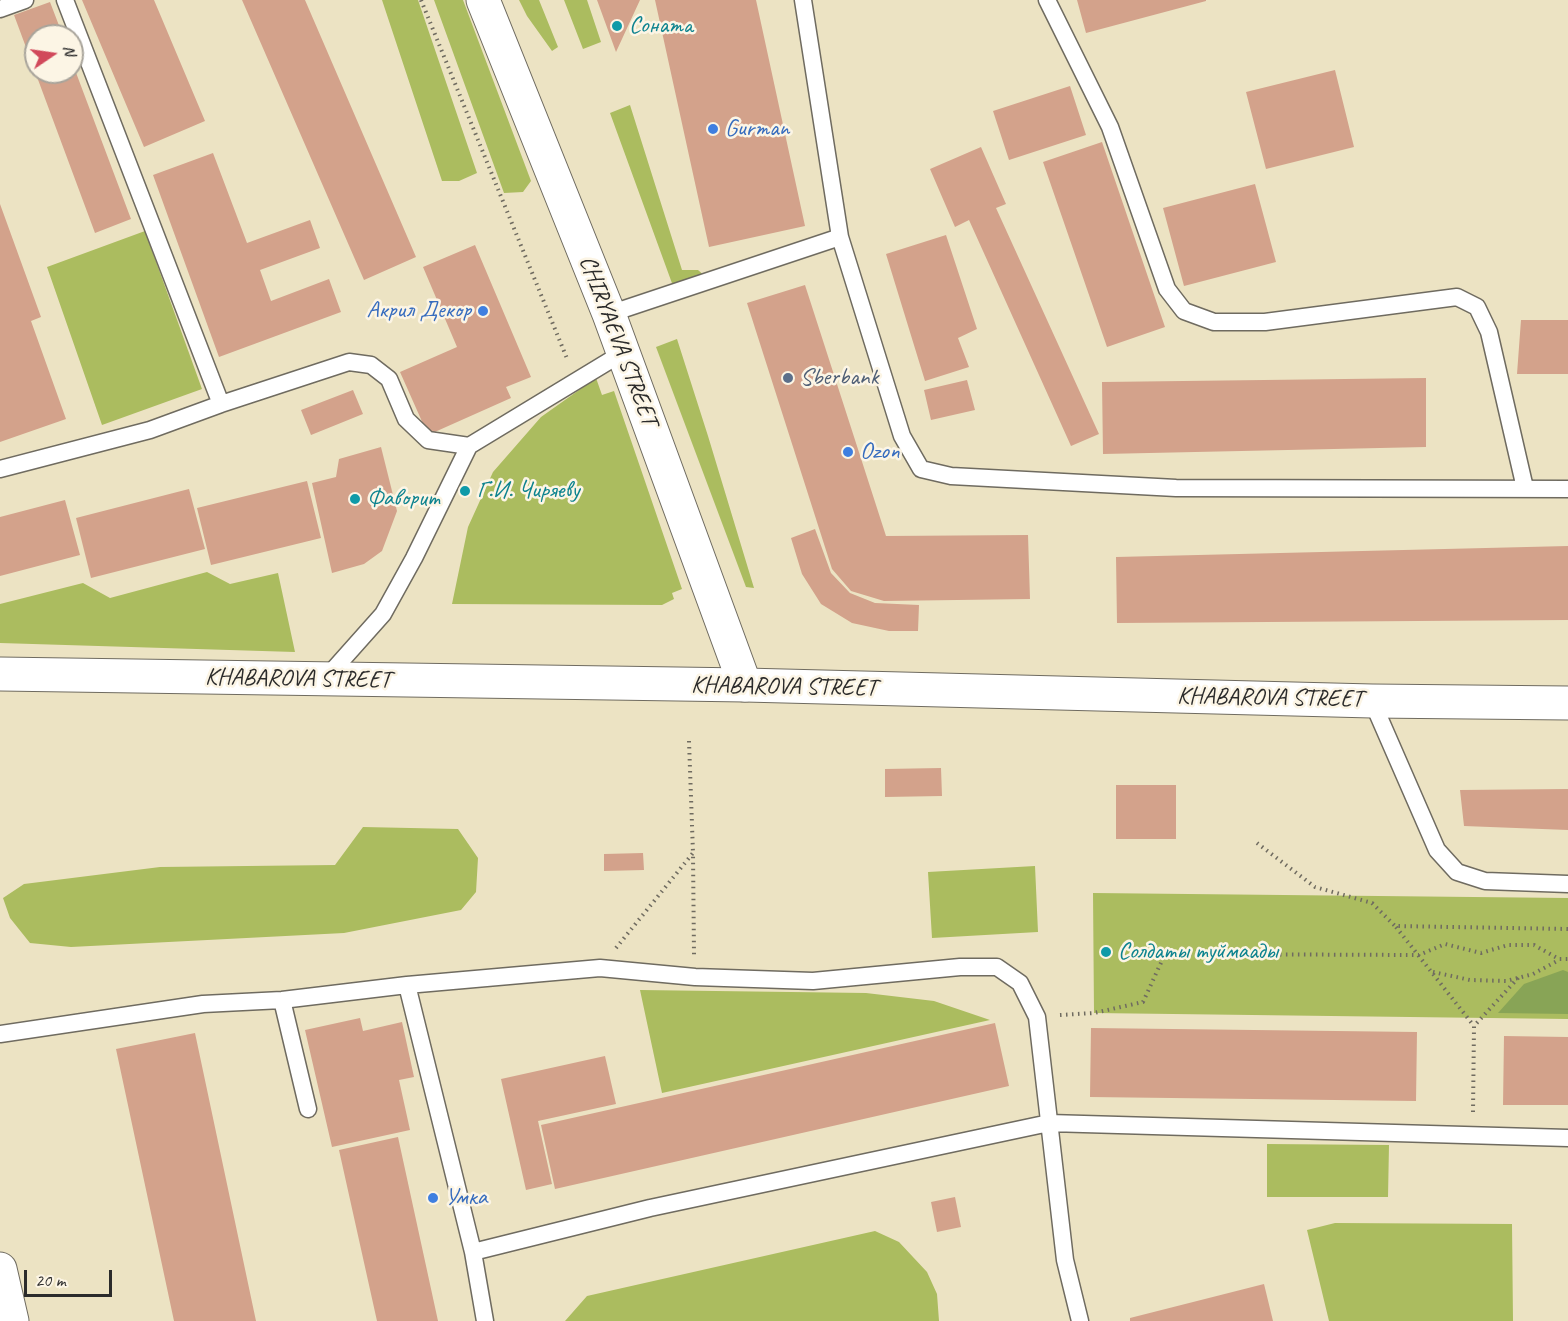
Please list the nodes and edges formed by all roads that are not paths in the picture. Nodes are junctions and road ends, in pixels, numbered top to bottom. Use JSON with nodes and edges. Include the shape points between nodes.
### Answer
{"nodes":[{"id":1,"x":24,"y":0,"type":"edge"},
{"id":2,"x":65,"y":0,"type":"edge"},
{"id":3,"x":483,"y":0,"type":"edge"},
{"id":4,"x":804,"y":0,"type":"edge"},
{"id":5,"x":1047,"y":0,"type":"edge"},
{"id":6,"x":0,"y":9,"type":"edge"},
{"id":7,"x":840,"y":237,"type":"junction"},
{"id":8,"x":609,"y":314,"type":"junction"},
{"id":9,"x":624,"y":352,"type":"junction"},
{"id":10,"x":221,"y":404,"type":"junction"},
{"id":11,"x":469,"y":446,"type":"junction"},
{"id":12,"x":0,"y":469,"type":"edge"},
{"id":13,"x":1525,"y":488,"type":"junction"},
{"id":14,"x":1568,"y":489,"type":"edge"},
{"id":15,"x":0,"y":674,"type":"edge"},
{"id":16,"x":325,"y":679,"type":"junction"},
{"id":17,"x":745,"y":685,"type":"junction"},
{"id":18,"x":1372,"y":701,"type":"junction"},
{"id":19,"x":1568,"y":703,"type":"edge"},
{"id":20,"x":1568,"y":884,"type":"edge"},
{"id":21,"x":407,"y":985,"type":"junction"},
{"id":22,"x":282,"y":1000,"type":"junction"},
{"id":23,"x":0,"y":1034,"type":"edge"},
{"id":24,"x":308,"y":1109,"type":"dead end"},
{"id":25,"x":1049,"y":1123,"type":"junction"},
{"id":26,"x":1568,"y":1138,"type":"edge"},
{"id":27,"x":473,"y":1252,"type":"junction"},
{"id":28,"x":0,"y":1269,"type":"edge"},
{"id":29,"x":12,"y":1321,"type":"edge"},
{"id":30,"x":485,"y":1321,"type":"edge"},
{"id":31,"x":1080,"y":1321,"type":"edge"}],
"edges":[{"from":1,"to":6,"type":"lane"},
{"from":2,"to":10,"type":"lane"},
{"from":3,"to":8,"type":"main road","name":"CHIRYAEVA STREET"},
{"from":4,"to":7,"type":"lane"},
{"from":5,"to":13,"type":"lane","via":[[1110,126],[1167,289],[1184,311],[1214,322],[1265,322],[1457,297],[1477,307],[1489,332]]},
{"from":7,"to":8,"type":"lane"},
{"from":7,"to":13,"type":"lane","via":[[902,436],[921,469],[951,476],[1176,488]]},
{"from":8,"to":9,"type":"main road","name":"CHIRYAEVA STREET"},
{"from":9,"to":11,"type":"lane"},
{"from":9,"to":17,"type":"main road","name":"CHIRYAEVA STREET"},
{"from":10,"to":11,"type":"lane","via":[[349,362],[371,365],[389,379],[406,419],[428,440]]},
{"from":10,"to":12,"type":"lane","via":[[150,430]]},
{"from":11,"to":16,"type":"lane","via":[[383,614]]},
{"from":13,"to":14,"type":"lane"},
{"from":15,"to":16,"type":"main road","name":"KHABAROVA STREET"},
{"from":16,"to":17,"type":"main road","name":"KHABAROVA STREET"},
{"from":17,"to":18,"type":"main road","name":"KHABAROVA STREET"},
{"from":18,"to":19,"type":"main road","name":"KHABAROVA STREET"},
{"from":18,"to":20,"type":"lane","via":[[1437,850],[1457,872],[1485,881]]},
{"from":21,"to":22,"type":"lane"},
{"from":21,"to":25,"type":"lane","via":[[600,968],[695,977],[813,981],[960,967],[997,968],[1020,983],[1037,1017]]},
{"from":21,"to":27,"type":"lane"},
{"from":22,"to":23,"type":"lane","via":[[203,1004]]},
{"from":22,"to":24,"type":"lane"},
{"from":25,"to":26,"type":"lane"},
{"from":25,"to":27,"type":"lane","via":[[650,1208]]},
{"from":25,"to":31,"type":"lane","via":[[1065,1260]]},
{"from":27,"to":30,"type":"lane"},
{"from":28,"to":29,"type":"main road"}]}
